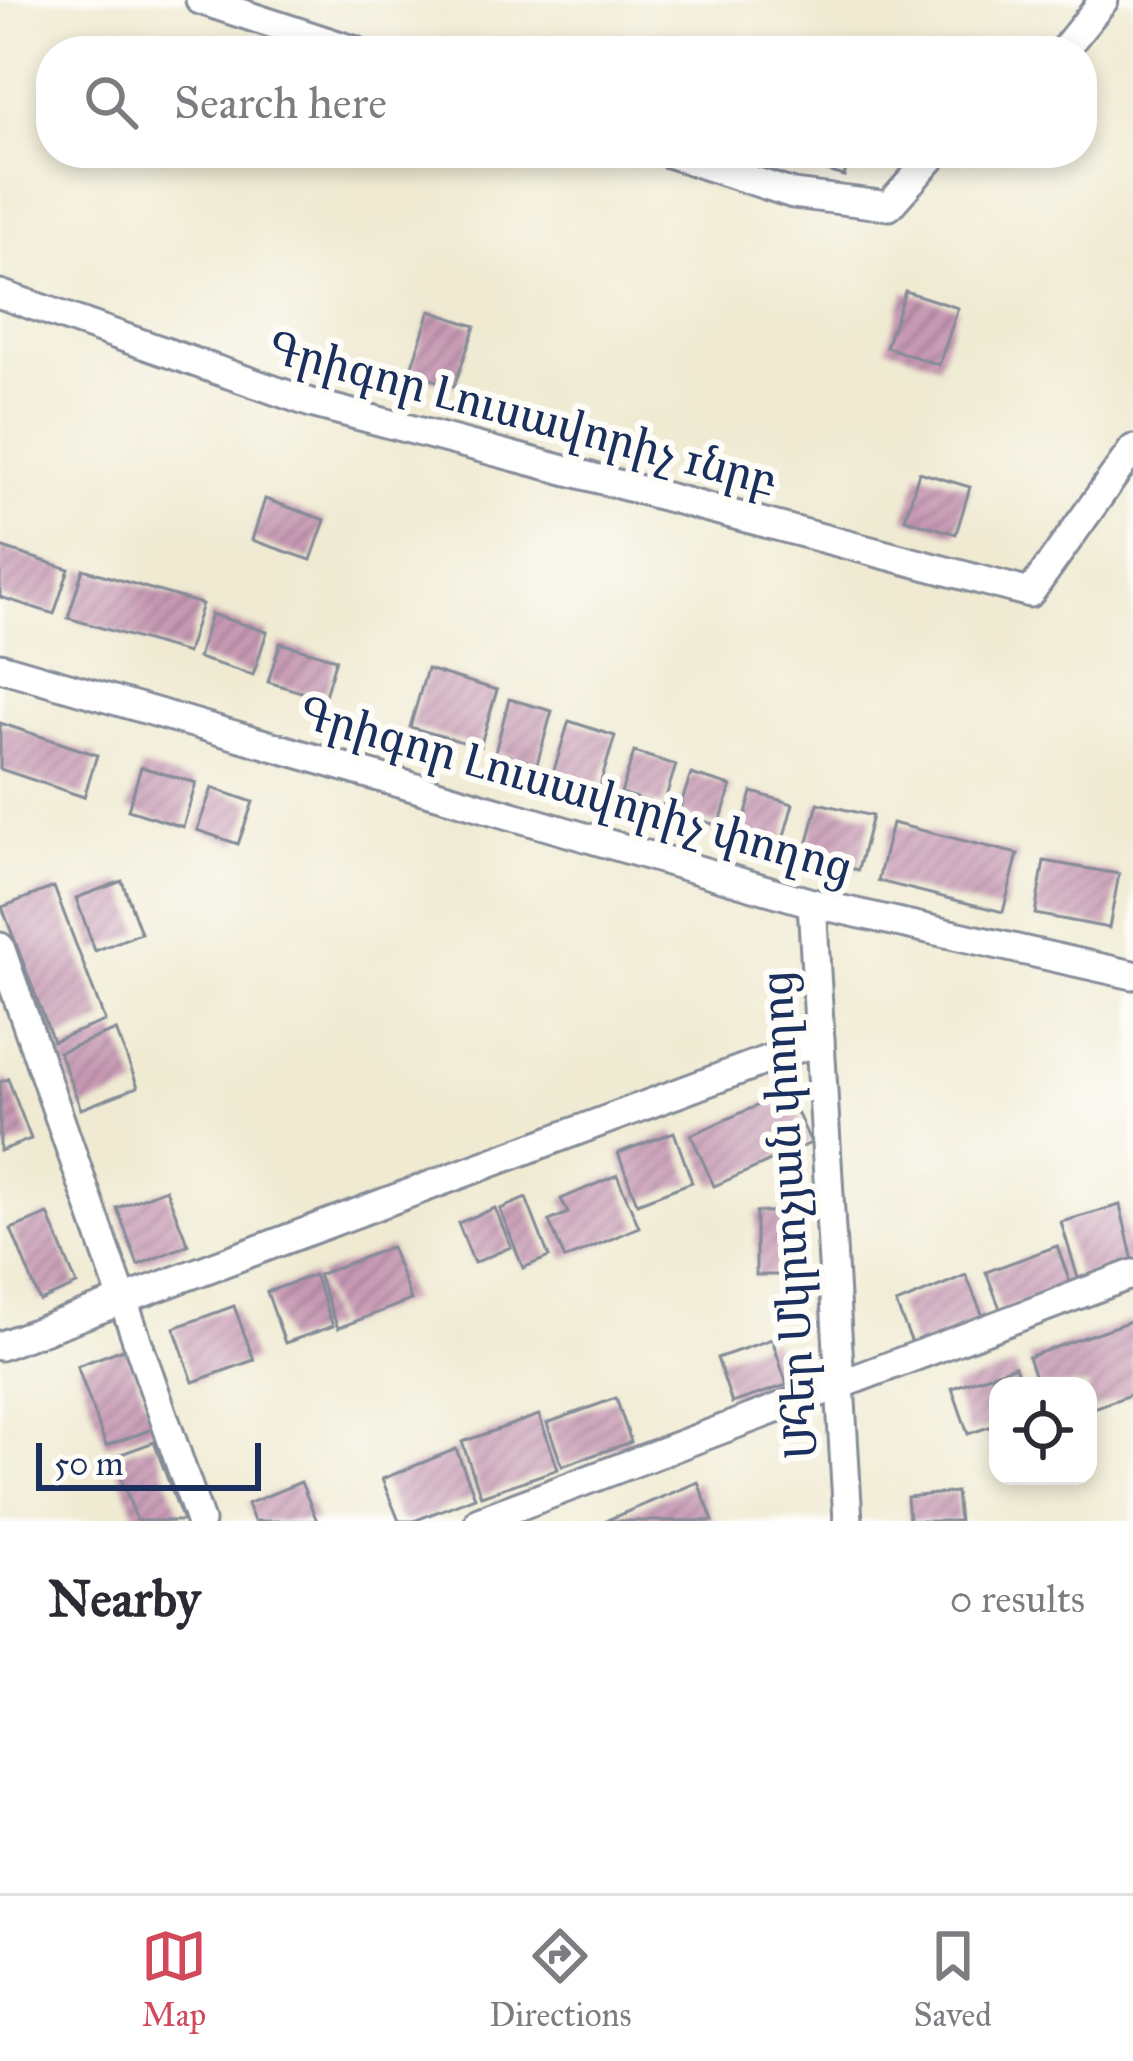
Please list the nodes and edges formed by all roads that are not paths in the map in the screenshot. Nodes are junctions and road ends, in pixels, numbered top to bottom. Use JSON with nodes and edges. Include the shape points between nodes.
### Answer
{"nodes":[{"id":1,"x":200,"y":0,"type":"edge"},
{"id":2,"x":1104,"y":0,"type":"edge"},
{"id":3,"x":310,"y":36,"type":"edge"},
{"id":4,"x":1075,"y":36,"type":"edge"},
{"id":5,"x":714,"y":168,"type":"edge"},
{"id":6,"x":923,"y":168,"type":"edge"},
{"id":7,"x":0,"y":295,"type":"edge"},
{"id":8,"x":1133,"y":449,"type":"edge"},
{"id":9,"x":0,"y":667,"type":"edge"},
{"id":10,"x":812,"y":903,"type":"junction"},
{"id":11,"x":0,"y":947,"type":"edge"},
{"id":12,"x":1133,"y":975,"type":"edge"},
{"id":13,"x":820,"y":1040,"type":"junction"},
{"id":14,"x":1133,"y":1274,"type":"edge"},
{"id":15,"x":121,"y":1300,"type":"junction"},
{"id":16,"x":0,"y":1346,"type":"edge"},
{"id":17,"x":840,"y":1388,"type":"junction"},
{"id":18,"x":200,"y":1521,"type":"edge"},
{"id":19,"x":478,"y":1521,"type":"edge"},
{"id":20,"x":848,"y":1521,"type":"edge"}],
"edges":[{"from":1,"to":3,"type":"street"},
{"from":2,"to":4,"type":"street"},
{"from":5,"to":6,"type":"street","via":[[793,194],[889,206]]},
{"from":7,"to":8,"type":"street","name":"Գրիգոր Լուսավորիչ 1նրբ","via":[[311,404],[1030,593]]},
{"from":9,"to":10,"type":"street","name":"Գրիգոր Լուսավորիչ փողոց"},
{"from":10,"to":12,"type":"street","name":"Գրիգոր Լուսավորիչ փողոց"},
{"from":10,"to":13,"type":"street","name":"Մհեր Մկրտչյան փողոց"},
{"from":11,"to":15,"type":"street"},
{"from":13,"to":15,"type":"street"},
{"from":13,"to":17,"type":"street","name":"Մհեր Մկրտչյան փողոց"},
{"from":14,"to":17,"type":"street"},
{"from":15,"to":16,"type":"street"},
{"from":15,"to":18,"type":"street"},
{"from":17,"to":19,"type":"street"},
{"from":17,"to":20,"type":"street","name":"Մհեր Մկրտչյան փողոց"}]}
